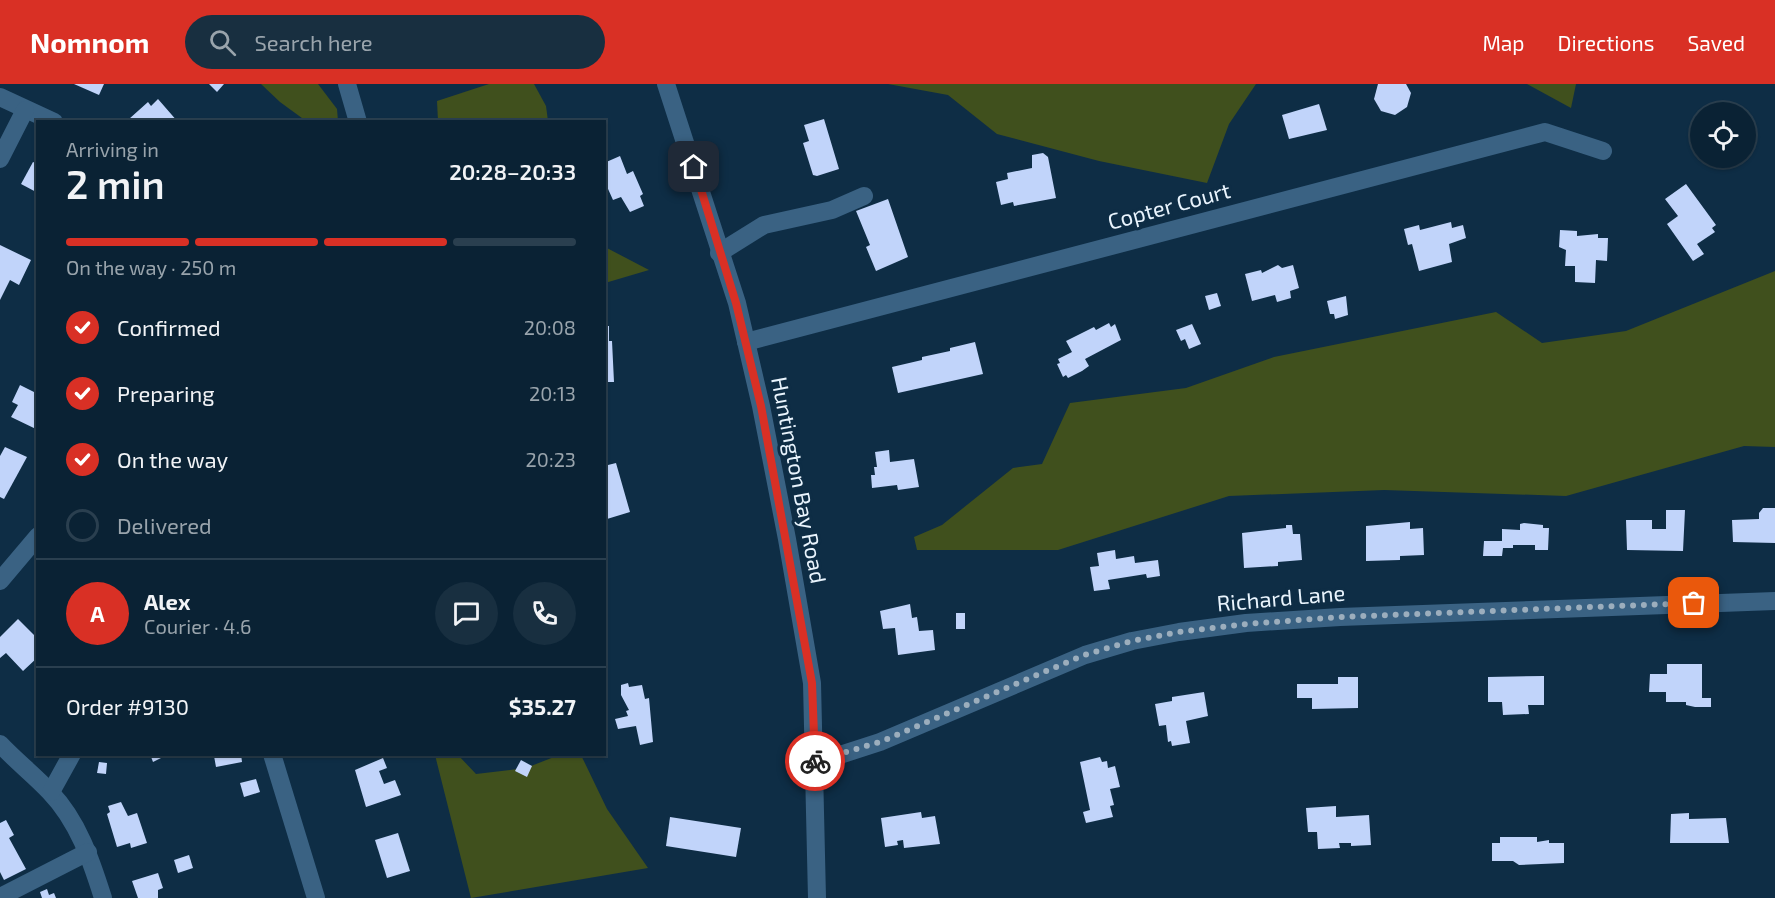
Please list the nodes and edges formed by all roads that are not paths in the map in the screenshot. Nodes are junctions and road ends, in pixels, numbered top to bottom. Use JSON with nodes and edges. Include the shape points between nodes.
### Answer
{"nodes":[{"id":1,"x":347,"y":84,"type":"edge"},
{"id":2,"x":666,"y":84,"type":"edge"},
{"id":3,"x":0,"y":97,"type":"edge"},
{"id":4,"x":25,"y":110,"type":"junction"},
{"id":5,"x":49,"y":120,"type":"edge"},
{"id":6,"x":357,"y":120,"type":"edge"},
{"id":7,"x":1603,"y":151,"type":"dead end"},
{"id":8,"x":0,"y":159,"type":"edge"},
{"id":9,"x":864,"y":196,"type":"dead end"},
{"id":10,"x":719,"y":253,"type":"junction"},
{"id":11,"x":746,"y":342,"type":"junction"},
{"id":12,"x":36,"y":538,"type":"edge"},
{"id":13,"x":0,"y":581,"type":"edge"},
{"id":14,"x":1775,"y":601,"type":"edge"},
{"id":15,"x":0,"y":744,"type":"edge"},
{"id":16,"x":71,"y":756,"type":"edge"},
{"id":17,"x":273,"y":756,"type":"edge"},
{"id":18,"x":815,"y":763,"type":"junction"},
{"id":19,"x":51,"y":792,"type":"junction"},
{"id":20,"x":88,"y":852,"type":"junction"},
{"id":21,"x":0,"y":897,"type":"edge"},
{"id":22,"x":103,"y":898,"type":"edge"},
{"id":23,"x":316,"y":898,"type":"edge"},
{"id":24,"x":817,"y":898,"type":"edge"}],
"edges":[{"from":1,"to":6,"type":"street"},
{"from":2,"to":10,"type":"street","name":"Huntington Bay Road"},
{"from":3,"to":4,"type":"street"},
{"from":4,"to":5,"type":"street"},
{"from":4,"to":8,"type":"street"},
{"from":7,"to":11,"type":"street","name":"Copter Court","via":[[1545,132]]},
{"from":9,"to":10,"type":"street","via":[[832,210],[764,225]]},
{"from":10,"to":11,"type":"street","name":"Huntington Bay Road"},
{"from":11,"to":18,"type":"street","name":"Huntington Bay Road","via":[[788,538],[812,683]]},
{"from":12,"to":13,"type":"street"},
{"from":14,"to":18,"type":"street","name":"Richard Lane","via":[[1340,617],[1179,632],[1084,655],[880,742]]},
{"from":15,"to":19,"type":"street"},
{"from":16,"to":19,"type":"street"},
{"from":17,"to":23,"type":"street"},
{"from":18,"to":24,"type":"street","name":"Huntington Bay Road"},
{"from":19,"to":20,"type":"street"},
{"from":20,"to":21,"type":"street"},
{"from":20,"to":22,"type":"street"}]}
